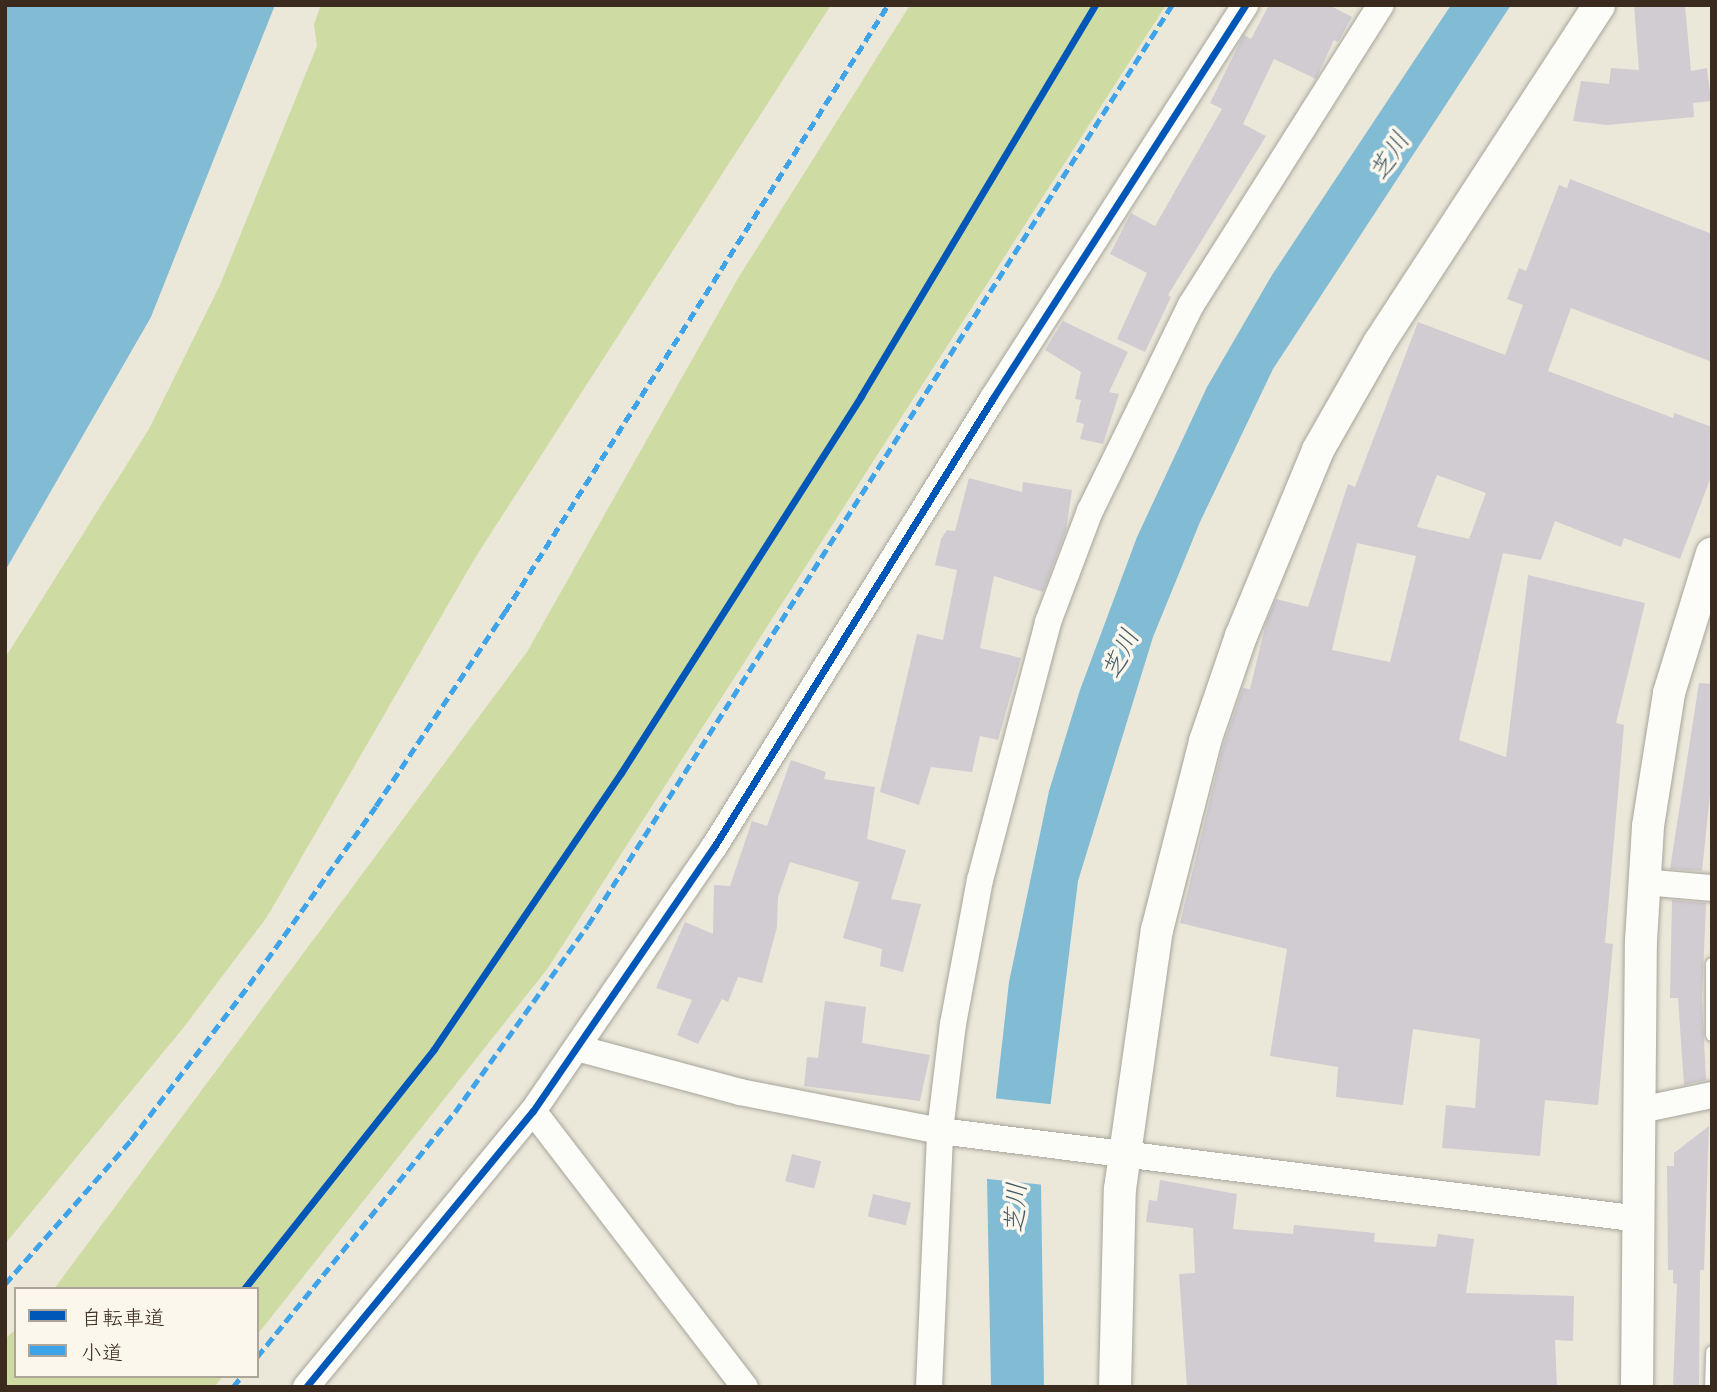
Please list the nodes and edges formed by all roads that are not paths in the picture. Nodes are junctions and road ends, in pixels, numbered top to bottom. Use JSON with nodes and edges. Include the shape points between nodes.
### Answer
{"nodes":[{"id":1,"x":1245,"y":5,"type":"edge"},
{"id":2,"x":1381,"y":5,"type":"edge"},
{"id":3,"x":1599,"y":5,"type":"edge"},
{"id":4,"x":1712,"y":553,"type":"edge"},
{"id":5,"x":1643,"y":882,"type":"junction"},
{"id":6,"x":1711,"y":882,"type":"edge"},
{"id":7,"x":1712,"y":964,"type":"edge"},
{"id":8,"x":1712,"y":1035,"type":"edge"},
{"id":9,"x":577,"y":1048,"type":"junction"},
{"id":10,"x":1712,"y":1095,"type":"edge"},
{"id":11,"x":1640,"y":1110,"type":"junction"},
{"id":12,"x":533,"y":1111,"type":"junction"},
{"id":13,"x":951,"y":1133,"type":"junction"},
{"id":14,"x":1110,"y":1153,"type":"junction"},
{"id":15,"x":1640,"y":1219,"type":"junction"},
{"id":16,"x":1712,"y":1352,"type":"edge"},
{"id":17,"x":306,"y":1387,"type":"edge"},
{"id":18,"x":745,"y":1387,"type":"edge"},
{"id":19,"x":929,"y":1387,"type":"edge"},
{"id":20,"x":1115,"y":1387,"type":"edge"},
{"id":21,"x":1637,"y":1387,"type":"edge"},
{"id":22,"x":1711,"y":1387,"type":"edge"}],
"edges":[{"from":1,"to":9,"type":"street","via":[[993,398],[714,847]]},
{"from":2,"to":13,"type":"street","via":[[1191,305],[1090,511],[1048,622],[979,880]]},
{"from":3,"to":14,"type":"street","via":[[1379,344],[1318,450],[1280,536],[1205,741],[1157,929]]},
{"from":4,"to":5,"type":"street","via":[[1669,693],[1655,761]]},
{"from":5,"to":6,"type":"street"},
{"from":5,"to":11,"type":"street"},
{"from":7,"to":8,"type":"lane"},
{"from":9,"to":12,"type":"street"},
{"from":9,"to":13,"type":"street","via":[[740,1092]]},
{"from":10,"to":11,"type":"street"},
{"from":11,"to":15,"type":"street"},
{"from":12,"to":17,"type":"street"},
{"from":12,"to":18,"type":"street"},
{"from":13,"to":14,"type":"street"},
{"from":13,"to":19,"type":"street"},
{"from":14,"to":15,"type":"street"},
{"from":14,"to":20,"type":"street"},
{"from":15,"to":21,"type":"street"},
{"from":16,"to":22,"type":"lane"}]}
